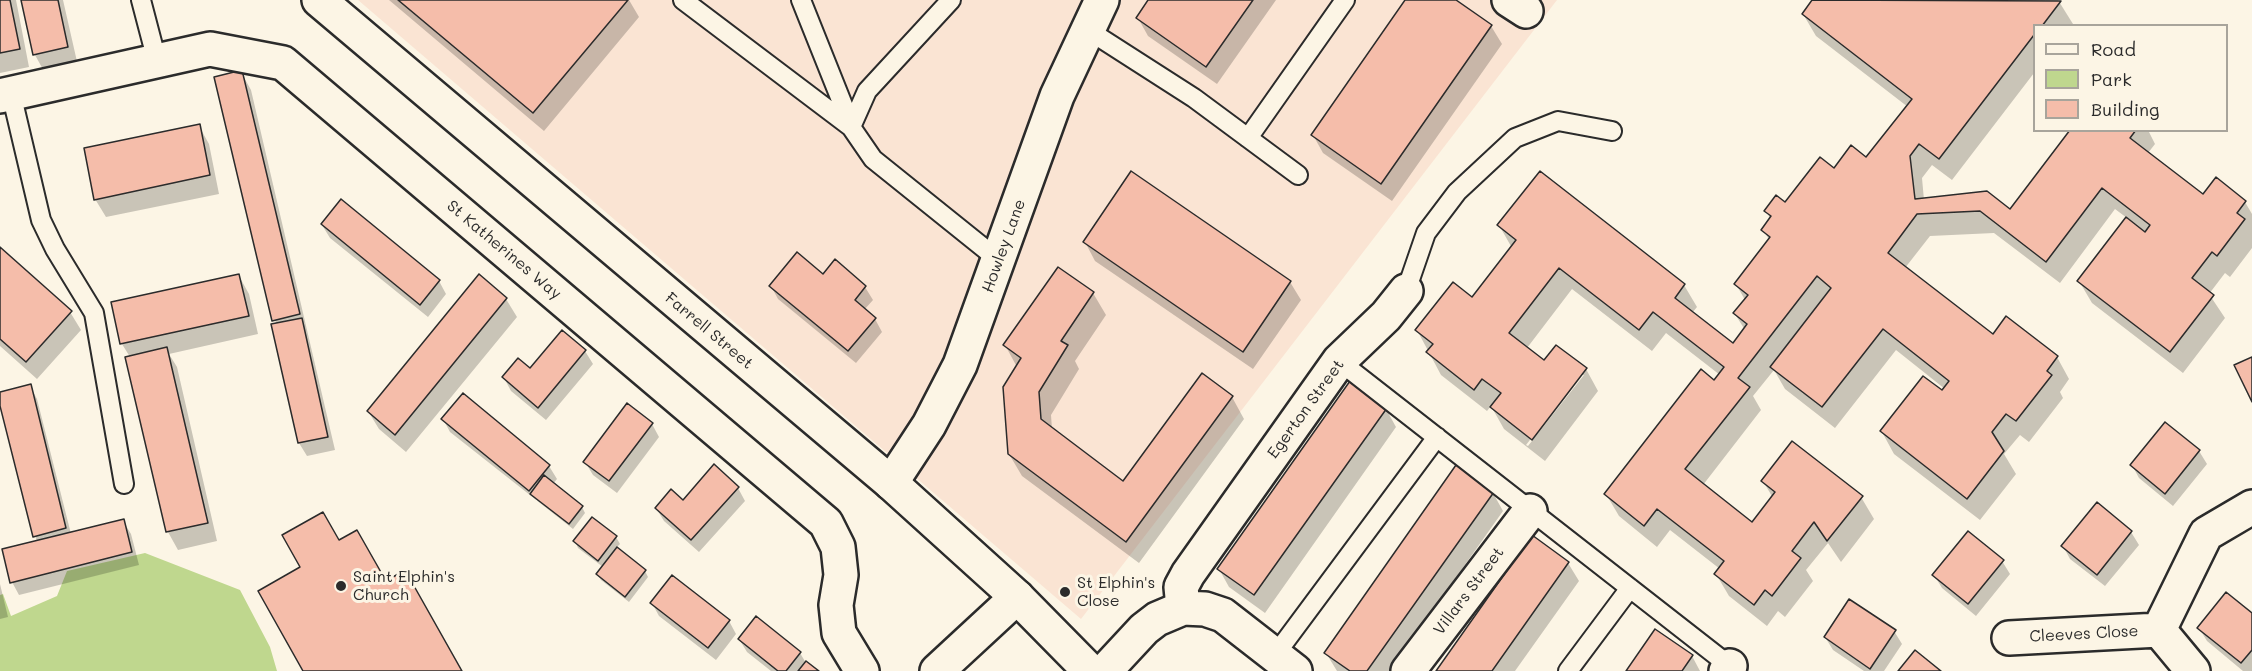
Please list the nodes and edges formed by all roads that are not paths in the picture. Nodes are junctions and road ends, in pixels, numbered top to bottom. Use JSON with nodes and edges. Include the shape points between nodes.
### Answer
{"nodes":[{"id":1,"x":141,"y":0,"type":"edge"},
{"id":2,"x":319,"y":0,"type":"edge"},
{"id":3,"x":683,"y":0,"type":"edge"},
{"id":4,"x":801,"y":0,"type":"edge"},
{"id":5,"x":951,"y":0,"type":"edge"},
{"id":6,"x":1102,"y":0,"type":"edge"},
{"id":7,"x":1345,"y":0,"type":"edge"},
{"id":8,"x":1088,"y":30,"type":"junction"},
{"id":9,"x":157,"y":61,"type":"junction"},
{"id":10,"x":6,"y":95,"type":"edge"},
{"id":11,"x":851,"y":127,"type":"junction"},
{"id":12,"x":1612,"y":131,"type":"dead end"},
{"id":13,"x":1248,"y":138,"type":"junction"},
{"id":14,"x":1298,"y":175,"type":"dead end"},
{"id":15,"x":1000,"y":261,"type":"junction"},
{"id":16,"x":1406,"y":291,"type":"joint"},
{"id":17,"x":1339,"y":361,"type":"junction"},
{"id":18,"x":1437,"y":437,"type":"junction"},
{"id":19,"x":891,"y":483,"type":"junction"},
{"id":20,"x":124,"y":484,"type":"dead end"},
{"id":21,"x":2252,"y":507,"type":"edge"},
{"id":22,"x":1530,"y":511,"type":"junction"},
{"id":23,"x":1630,"y":588,"type":"junction"},
{"id":24,"x":1017,"y":597,"type":"junction"},
{"id":25,"x":1183,"y":608,"type":"junction"},
{"id":26,"x":2159,"y":630,"type":"junction"},
{"id":27,"x":2009,"y":638,"type":"dead end"},
{"id":28,"x":1285,"y":663,"type":"edge"},
{"id":29,"x":1731,"y":669,"type":"edge"},
{"id":30,"x":862,"y":671,"type":"edge"},
{"id":31,"x":937,"y":671,"type":"edge"},
{"id":32,"x":1090,"y":671,"type":"edge"},
{"id":33,"x":1105,"y":671,"type":"edge"},
{"id":34,"x":1408,"y":671,"type":"edge"},
{"id":35,"x":1568,"y":671,"type":"edge"},
{"id":36,"x":2193,"y":671,"type":"edge"}],
"edges":[{"from":1,"to":9,"type":"lane"},
{"from":2,"to":19,"type":"street","name":"Farrell Street"},
{"from":3,"to":11,"type":"lane"},
{"from":4,"to":11,"type":"lane"},
{"from":5,"to":11,"type":"lane","via":[[867,91]]},
{"from":6,"to":8,"type":"street","name":"Howley Lane"},
{"from":7,"to":13,"type":"lane"},
{"from":8,"to":13,"type":"lane"},
{"from":8,"to":15,"type":"street","name":"Howley Lane","via":[[1057,96]]},
{"from":9,"to":10,"type":"street","name":"St Katherines Way"},
{"from":9,"to":30,"type":"street","name":"St Katherines Way","via":[[210,49],[283,63],[826,523],[838,547],[839,633]]},
{"from":10,"to":20,"type":"lane","via":[[41,220],[94,313]]},
{"from":11,"to":15,"type":"lane","via":[[873,159]]},
{"from":12,"to":16,"type":"lane","name":"Egerton Street","via":[[1558,121],[1515,138],[1457,192],[1426,233]]},
{"from":13,"to":14,"type":"lane"},
{"from":15,"to":19,"type":"street","name":"Howley Lane","via":[[960,365],[929,424]]},
{"from":16,"to":17,"type":"street","name":"Egerton Street"},
{"from":17,"to":18,"type":"lane"},
{"from":17,"to":25,"type":"street","name":"Egerton Street","via":[[1188,574],[1181,587]]},
{"from":18,"to":22,"type":"lane"},
{"from":18,"to":28,"type":"lane"},
{"from":19,"to":24,"type":"street","name":"Farrell Street"},
{"from":21,"to":26,"type":"street","name":"Cleeves Close","via":[[2206,534]]},
{"from":22,"to":23,"type":"lane"},
{"from":22,"to":34,"type":"street","name":"Villars Street"},
{"from":23,"to":29,"type":"lane"},
{"from":23,"to":35,"type":"lane"},
{"from":24,"to":31,"type":"street"},
{"from":24,"to":32,"type":"street","name":"Farrell Street"},
{"from":25,"to":28,"type":"street","via":[[1223,615]]},
{"from":25,"to":33,"type":"street","via":[[1144,629]]},
{"from":26,"to":27,"type":"street","name":"Cleeves Close"},
{"from":26,"to":36,"type":"street","name":"Cleeves Close"}]}
